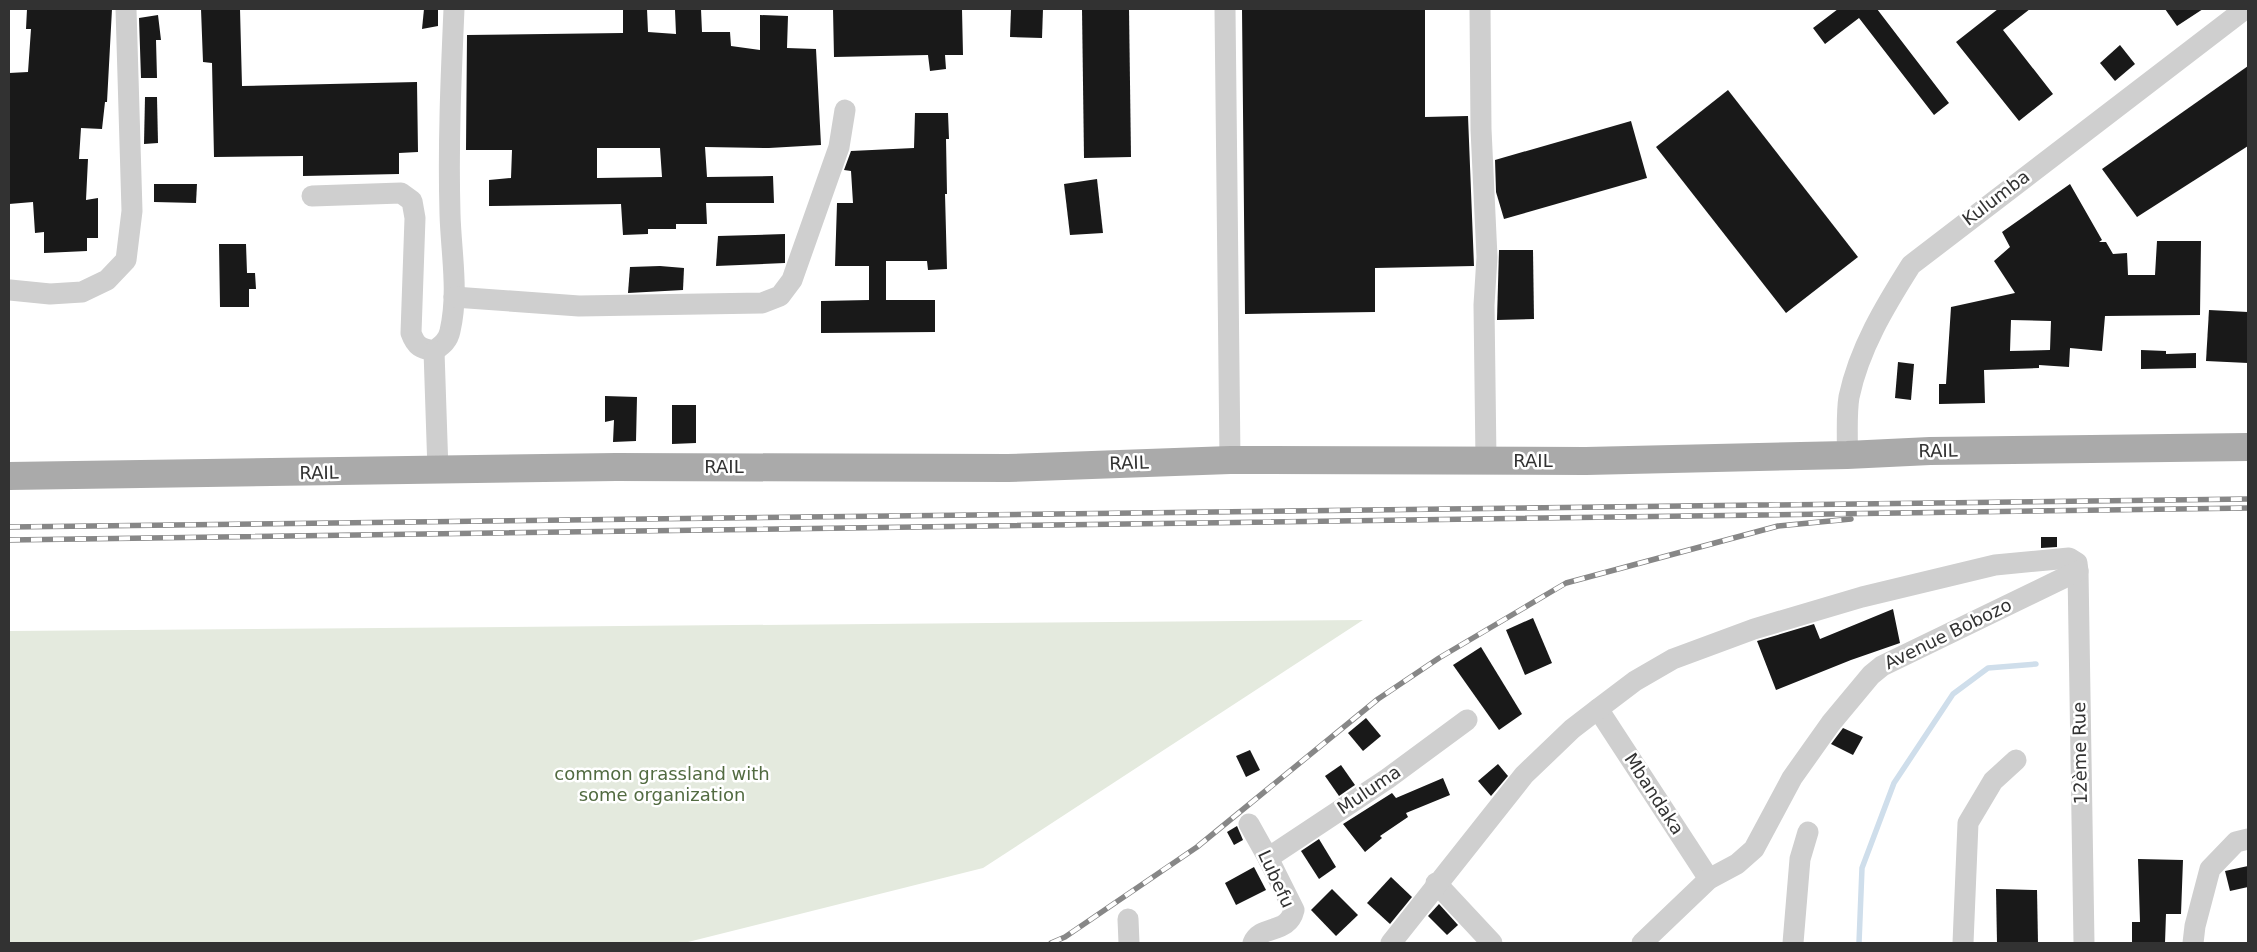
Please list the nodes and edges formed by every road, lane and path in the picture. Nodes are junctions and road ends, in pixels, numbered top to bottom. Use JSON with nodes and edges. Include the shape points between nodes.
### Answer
{"nodes":[{"id":1,"x":126,"y":9,"type":"edge"},
{"id":2,"x":454,"y":9,"type":"edge"},
{"id":3,"x":1225,"y":9,"type":"edge"},
{"id":4,"x":1480,"y":9,"type":"edge"},
{"id":5,"x":2245,"y":9,"type":"edge"},
{"id":6,"x":845,"y":110,"type":"dead end"},
{"id":7,"x":312,"y":196,"type":"dead end"},
{"id":8,"x":10,"y":290,"type":"dead end"},
{"id":9,"x":454,"y":297,"type":"junction"},
{"id":10,"x":434,"y":351,"type":"junction"},
{"id":11,"x":2248,"y":447,"type":"edge"},
{"id":12,"x":1848,"y":455,"type":"junction"},
{"id":13,"x":1230,"y":460,"type":"junction"},
{"id":14,"x":1486,"y":460,"type":"junction"},
{"id":15,"x":438,"y":470,"type":"junction"},
{"id":16,"x":9,"y":476,"type":"edge"},
{"id":17,"x":2078,"y":567,"type":"junction"},
{"id":18,"x":1598,"y":709,"type":"junction"},
{"id":19,"x":1468,"y":720,"type":"dead end"},
{"id":20,"x":2016,"y":760,"type":"dead end"},
{"id":21,"x":1249,"y":824,"type":"dead end"},
{"id":22,"x":1808,"y":832,"type":"dead end"},
{"id":23,"x":2248,"y":839,"type":"edge"},
{"id":24,"x":1268,"y":858,"type":"junction"},
{"id":25,"x":1709,"y":879,"type":"junction"},
{"id":26,"x":1436,"y":883,"type":"junction"},
{"id":27,"x":1128,"y":919,"type":"dead end"},
{"id":28,"x":1128,"y":943,"type":"edge"},
{"id":29,"x":1253,"y":943,"type":"edge"},
{"id":30,"x":1391,"y":943,"type":"edge"},
{"id":31,"x":1492,"y":943,"type":"edge"},
{"id":32,"x":1642,"y":943,"type":"edge"},
{"id":33,"x":1792,"y":943,"type":"edge"},
{"id":34,"x":1963,"y":943,"type":"edge"},
{"id":35,"x":2084,"y":943,"type":"edge"},
{"id":36,"x":2193,"y":943,"type":"edge"}],
"edges":[{"from":1,"to":8,"type":"street","via":[[132,211],[126,260],[107,280],[82,292],[50,294]]},
{"from":2,"to":9,"type":"street","via":[[449,126]]},
{"from":3,"to":13,"type":"street"},
{"from":4,"to":14,"type":"street","via":[[1487,257],[1484,304]]},
{"from":5,"to":12,"type":"street","name":"Kulumba","via":[[1911,265],[1886,304],[1861,357],[1849,398]]},
{"from":6,"to":9,"type":"street","via":[[839,147],[792,280],[780,296],[762,303],[580,306]]},
{"from":7,"to":10,"type":"street","via":[[401,193],[412,201],[416,218],[411,333],[415,344]]},
{"from":9,"to":10,"type":"street","via":[[450,332],[445,343]]},
{"from":10,"to":15,"type":"street"},
{"from":11,"to":12,"type":"main road","name":"RAIL"},
{"from":12,"to":14,"type":"main road","name":"RAIL"},
{"from":13,"to":14,"type":"main road","name":"RAIL"},
{"from":13,"to":15,"type":"main road","name":"RAIL","via":[[1008,468]]},
{"from":15,"to":16,"type":"main road","name":"RAIL"},
{"from":17,"to":18,"type":"street","via":[[2069,558],[1995,564],[1862,597],[1754,629],[1673,659],[1635,681]]},
{"from":17,"to":25,"type":"street","name":"Avenue Bobozo","via":[[1871,674],[1792,778],[1754,849],[1737,864]]},
{"from":17,"to":35,"type":"street","name":"12ème Rue"},
{"from":18,"to":25,"type":"street","name":"Mbandaka"},
{"from":18,"to":26,"type":"street","via":[[1524,775]]},
{"from":19,"to":24,"type":"street","name":"Muluma"},
{"from":20,"to":34,"type":"street","via":[[1993,781],[1968,823]]},
{"from":21,"to":24,"type":"street","name":"Lubefu"},
{"from":22,"to":33,"type":"street","via":[[1800,859]]},
{"from":23,"to":36,"type":"street","via":[[2236,842],[2210,869]]},
{"from":24,"to":29,"type":"street","name":"Lubefu","via":[[1294,910],[1292,919],[1285,925],[1260,934]]},
{"from":25,"to":32,"type":"street","name":"Avenue Bobozo"},
{"from":26,"to":30,"type":"street"},
{"from":26,"to":31,"type":"street"},
{"from":27,"to":28,"type":"street"}]}
